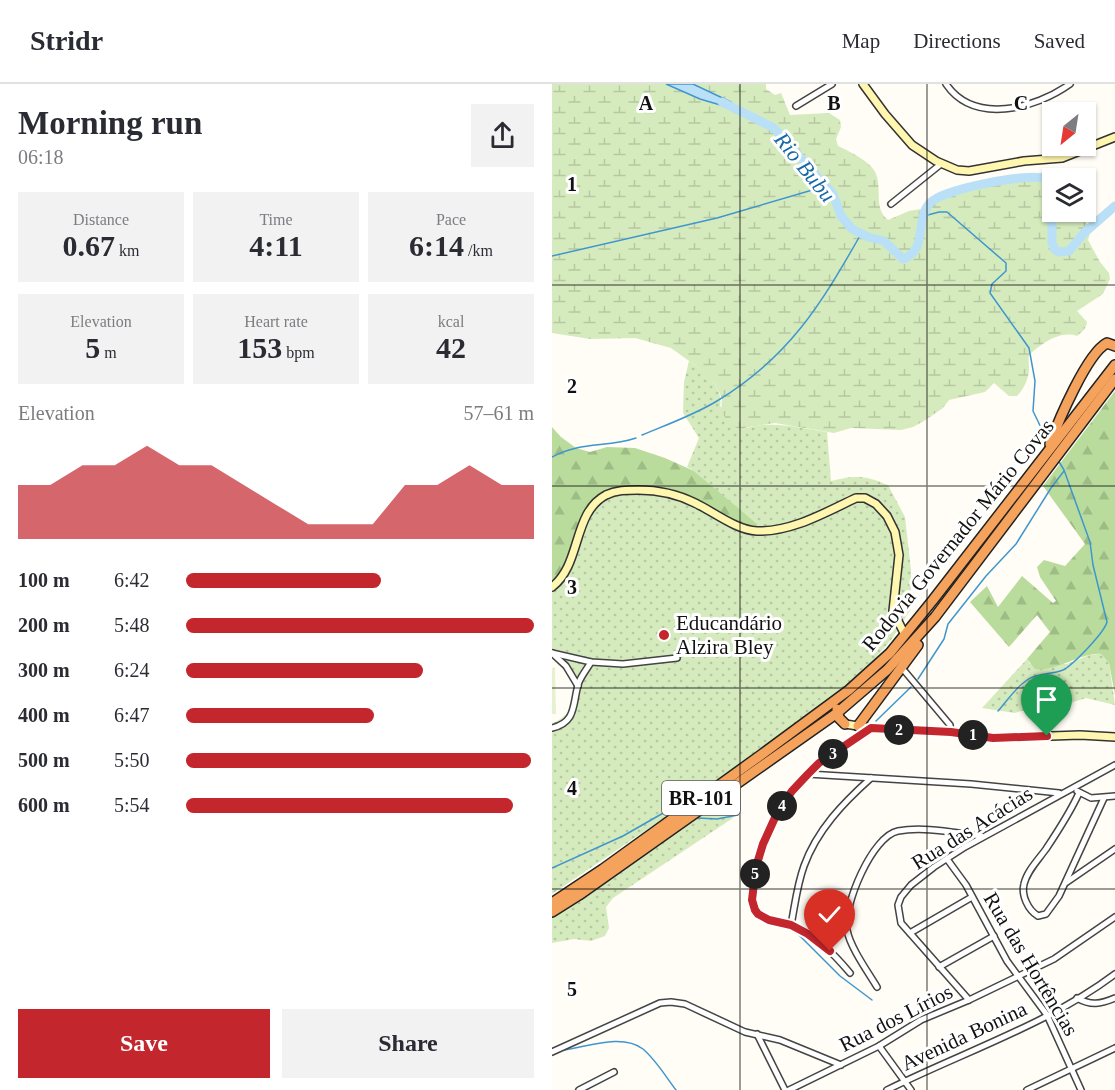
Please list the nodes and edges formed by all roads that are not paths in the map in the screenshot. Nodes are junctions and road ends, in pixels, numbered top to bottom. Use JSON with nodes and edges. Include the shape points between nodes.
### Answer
{"nodes":[{"id":1,"x":832,"y":84,"type":"edge"},
{"id":2,"x":863,"y":84,"type":"edge"},
{"id":3,"x":946,"y":84,"type":"edge"},
{"id":4,"x":1070,"y":84,"type":"edge"},
{"id":5,"x":796,"y":106,"type":"dead end"},
{"id":6,"x":1115,"y":137,"type":"edge"},
{"id":7,"x":941,"y":164,"type":"junction"},
{"id":8,"x":891,"y":204,"type":"dead end"},
{"id":9,"x":1115,"y":346,"type":"edge"},
{"id":10,"x":1115,"y":365,"type":"edge"},
{"id":11,"x":1115,"y":374,"type":"edge"},
{"id":12,"x":1115,"y":379,"type":"edge"},
{"id":13,"x":1072,"y":437,"type":"junction"},
{"id":14,"x":1046,"y":455,"type":"junction"},
{"id":15,"x":552,"y":587,"type":"edge"},
{"id":16,"x":935,"y":617,"type":"junction"},
{"id":17,"x":905,"y":635,"type":"junction"},
{"id":18,"x":890,"y":652,"type":"junction"},
{"id":19,"x":552,"y":653,"type":"edge"},
{"id":20,"x":677,"y":658,"type":"dead end"},
{"id":21,"x":591,"y":662,"type":"junction"},
{"id":22,"x":902,"y":668,"type":"junction"},
{"id":23,"x":578,"y":686,"type":"junction"},
{"id":24,"x":837,"y":713,"type":"junction"},
{"id":25,"x":845,"y":724,"type":"junction"},
{"id":26,"x":858,"y":726,"type":"junction"},
{"id":27,"x":552,"y":728,"type":"edge"},
{"id":28,"x":816,"y":728,"type":"junction"},
{"id":29,"x":871,"y":728,"type":"junction"},
{"id":30,"x":951,"y":732,"type":"junction"},
{"id":31,"x":1115,"y":737,"type":"edge"},
{"id":32,"x":1115,"y":765,"type":"edge"},
{"id":33,"x":808,"y":774,"type":"junction"},
{"id":34,"x":871,"y":777,"type":"junction"},
{"id":35,"x":1073,"y":789,"type":"junction"},
{"id":36,"x":1079,"y":793,"type":"junction"},
{"id":37,"x":1061,"y":794,"type":"junction"},
{"id":38,"x":1115,"y":796,"type":"edge"},
{"id":39,"x":1104,"y":798,"type":"junction"},
{"id":40,"x":982,"y":836,"type":"junction"},
{"id":41,"x":1115,"y":849,"type":"edge"},
{"id":42,"x":947,"y":859,"type":"junction"},
{"id":43,"x":1065,"y":883,"type":"junction"},
{"id":44,"x":972,"y":897,"type":"junction"},
{"id":45,"x":552,"y":903,"type":"edge"},
{"id":46,"x":552,"y":912,"type":"edge"},
{"id":47,"x":1115,"y":917,"type":"edge"},
{"id":48,"x":791,"y":925,"type":"junction"},
{"id":49,"x":910,"y":933,"type":"junction"},
{"id":50,"x":994,"y":936,"type":"junction"},
{"id":51,"x":939,"y":967,"type":"junction"},
{"id":52,"x":850,"y":973,"type":"dead end"},
{"id":53,"x":1115,"y":974,"type":"edge"},
{"id":54,"x":1018,"y":975,"type":"junction"},
{"id":55,"x":877,"y":987,"type":"dead end"},
{"id":56,"x":1077,"y":998,"type":"junction"},
{"id":57,"x":1115,"y":998,"type":"edge"},
{"id":58,"x":969,"y":1000,"type":"junction"},
{"id":59,"x":1047,"y":1016,"type":"junction"},
{"id":60,"x":757,"y":1034,"type":"junction"},
{"id":61,"x":879,"y":1046,"type":"junction"},
{"id":62,"x":1115,"y":1048,"type":"edge"},
{"id":63,"x":552,"y":1052,"type":"edge"},
{"id":64,"x":841,"y":1065,"type":"junction"},
{"id":65,"x":1072,"y":1069,"type":"junction"},
{"id":66,"x":615,"y":1072,"type":"dead end"},
{"id":67,"x":906,"y":1080,"type":"junction"},
{"id":68,"x":579,"y":1090,"type":"edge"},
{"id":69,"x":785,"y":1090,"type":"edge"},
{"id":70,"x":789,"y":1090,"type":"edge"},
{"id":71,"x":887,"y":1090,"type":"edge"},
{"id":72,"x":911,"y":1090,"type":"edge"},
{"id":73,"x":1027,"y":1090,"type":"edge"},
{"id":74,"x":1081,"y":1090,"type":"edge"}],
"edges":[{"from":1,"to":5,"type":"street"},
{"from":2,"to":7,"type":"street","via":[[906,139]]},
{"from":3,"to":4,"type":"street","via":[[962,100],[993,109],[1044,99]]},
{"from":6,"to":7,"type":"street","via":[[1054,159],[963,171]]},
{"from":7,"to":8,"type":"street"},
{"from":9,"to":14,"type":"highway","via":[[1103,346],[1089,364]]},
{"from":10,"to":14,"type":"highway","name":"Rodovia Governador Mário Covas","number":"BR-101"},
{"from":11,"to":13,"type":"highway","via":[[1076,424]]},
{"from":12,"to":13,"type":"highway","name":"Rodovia Governador Mário Covas","number":"BR-101"},
{"from":13,"to":16,"type":"highway","name":"Rodovia Governador Mário Covas","number":"BR-101"},
{"from":14,"to":17,"type":"highway","name":"Rodovia Governador Mário Covas","number":"BR-101"},
{"from":15,"to":17,"type":"street","via":[[571,561],[591,508],[618,491],[673,494],[756,531],[799,524],[856,498],[865,498],[887,516],[895,532],[899,555],[892,611]]},
{"from":16,"to":22,"type":"highway"},
{"from":16,"to":24,"type":"highway","name":"Rodovia Governador Mário Covas","number":"BR-101","via":[[887,670]]},
{"from":17,"to":18,"type":"highway","name":"Rodovia Governador Mário Covas","number":"BR-101"},
{"from":18,"to":24,"type":"highway","via":[[889,660],[841,700]]},
{"from":18,"to":45,"type":"highway","name":"Rodovia Governador Mário Covas","number":"BR-101","via":[[849,690],[780,742]]},
{"from":19,"to":21,"type":"street"},
{"from":19,"to":23,"type":"street"},
{"from":20,"to":21,"type":"street","via":[[641,664]]},
{"from":21,"to":23,"type":"street"},
{"from":22,"to":26,"type":"highway"},
{"from":22,"to":30,"type":"street","via":[[950,725]]},
{"from":23,"to":27,"type":"street","via":[[569,718]]},
{"from":24,"to":25,"type":"highway"},
{"from":24,"to":28,"type":"highway","name":"Rodovia Governador Mário Covas","number":"BR-101"},
{"from":25,"to":26,"type":"street"},
{"from":25,"to":28,"type":"highway"},
{"from":26,"to":29,"type":"street"},
{"from":28,"to":46,"type":"highway","name":"Rodovia Governador Mário Covas","number":"BR-101"},
{"from":29,"to":30,"type":"street"},
{"from":29,"to":33,"type":"street"},
{"from":30,"to":31,"type":"street","via":[[993,738]]},
{"from":32,"to":35,"type":"street","name":"Rua das Acácias"},
{"from":33,"to":34,"type":"street"},
{"from":33,"to":48,"type":"street","via":[[774,819],[756,867],[752,893],[758,914]]},
{"from":34,"to":37,"type":"street"},
{"from":34,"to":48,"type":"street","via":[[837,810],[813,847],[801,876]]},
{"from":35,"to":36,"type":"street"},
{"from":35,"to":37,"type":"street","name":"Rua das Acácias"},
{"from":36,"to":39,"type":"street"},
{"from":36,"to":43,"type":"street","via":[[1070,814],[1023,885],[1024,897],[1034,914],[1046,914]]},
{"from":37,"to":40,"type":"street","name":"Rua das Acácias"},
{"from":38,"to":39,"type":"street"},
{"from":39,"to":43,"type":"street"},
{"from":40,"to":42,"type":"street","name":"Rua das Acácias"},
{"from":40,"to":55,"type":"street","via":[[898,831],[879,843],[864,866],[847,925],[849,937]]},
{"from":41,"to":43,"type":"street"},
{"from":42,"to":44,"type":"street","name":"Rua das Hortências"},
{"from":42,"to":49,"type":"street","name":"Rua das Acácias","via":[[901,897],[899,918]]},
{"from":44,"to":49,"type":"street"},
{"from":44,"to":50,"type":"street","name":"Rua das Hortências"},
{"from":47,"to":54,"type":"street","name":"Rua dos Lírios","via":[[1054,959]]},
{"from":48,"to":52,"type":"street","via":[[819,942]]},
{"from":49,"to":51,"type":"street","name":"Rua das Acácias"},
{"from":50,"to":51,"type":"street"},
{"from":50,"to":54,"type":"street","name":"Rua das Hortências"},
{"from":51,"to":58,"type":"street","name":"Rua das Acácias"},
{"from":53,"to":56,"type":"street","name":"Avenida Bonina"},
{"from":54,"to":58,"type":"street","name":"Rua dos Lírios"},
{"from":54,"to":59,"type":"street","name":"Rua das Hortências"},
{"from":56,"to":57,"type":"street","via":[[1086,1004],[1100,1004]]},
{"from":56,"to":59,"type":"street","name":"Avenida Bonina"},
{"from":58,"to":61,"type":"street","name":"Rua dos Lírios","via":[[921,1020]]},
{"from":59,"to":65,"type":"street","name":"Rua das Hortências"},
{"from":59,"to":67,"type":"street","name":"Avenida Bonina"},
{"from":60,"to":63,"type":"street","via":[[685,1004],[671,1002],[660,1003]]},
{"from":60,"to":64,"type":"street"},
{"from":60,"to":69,"type":"street"},
{"from":61,"to":64,"type":"street","name":"Rua dos Lírios"},
{"from":61,"to":67,"type":"street"},
{"from":62,"to":65,"type":"street"},
{"from":64,"to":70,"type":"street","name":"Rua dos Lírios"},
{"from":65,"to":73,"type":"street"},
{"from":65,"to":74,"type":"street","name":"Rua das Hortências"},
{"from":66,"to":68,"type":"street"},
{"from":67,"to":71,"type":"street","name":"Avenida Bonina"},
{"from":67,"to":72,"type":"street"}]}
